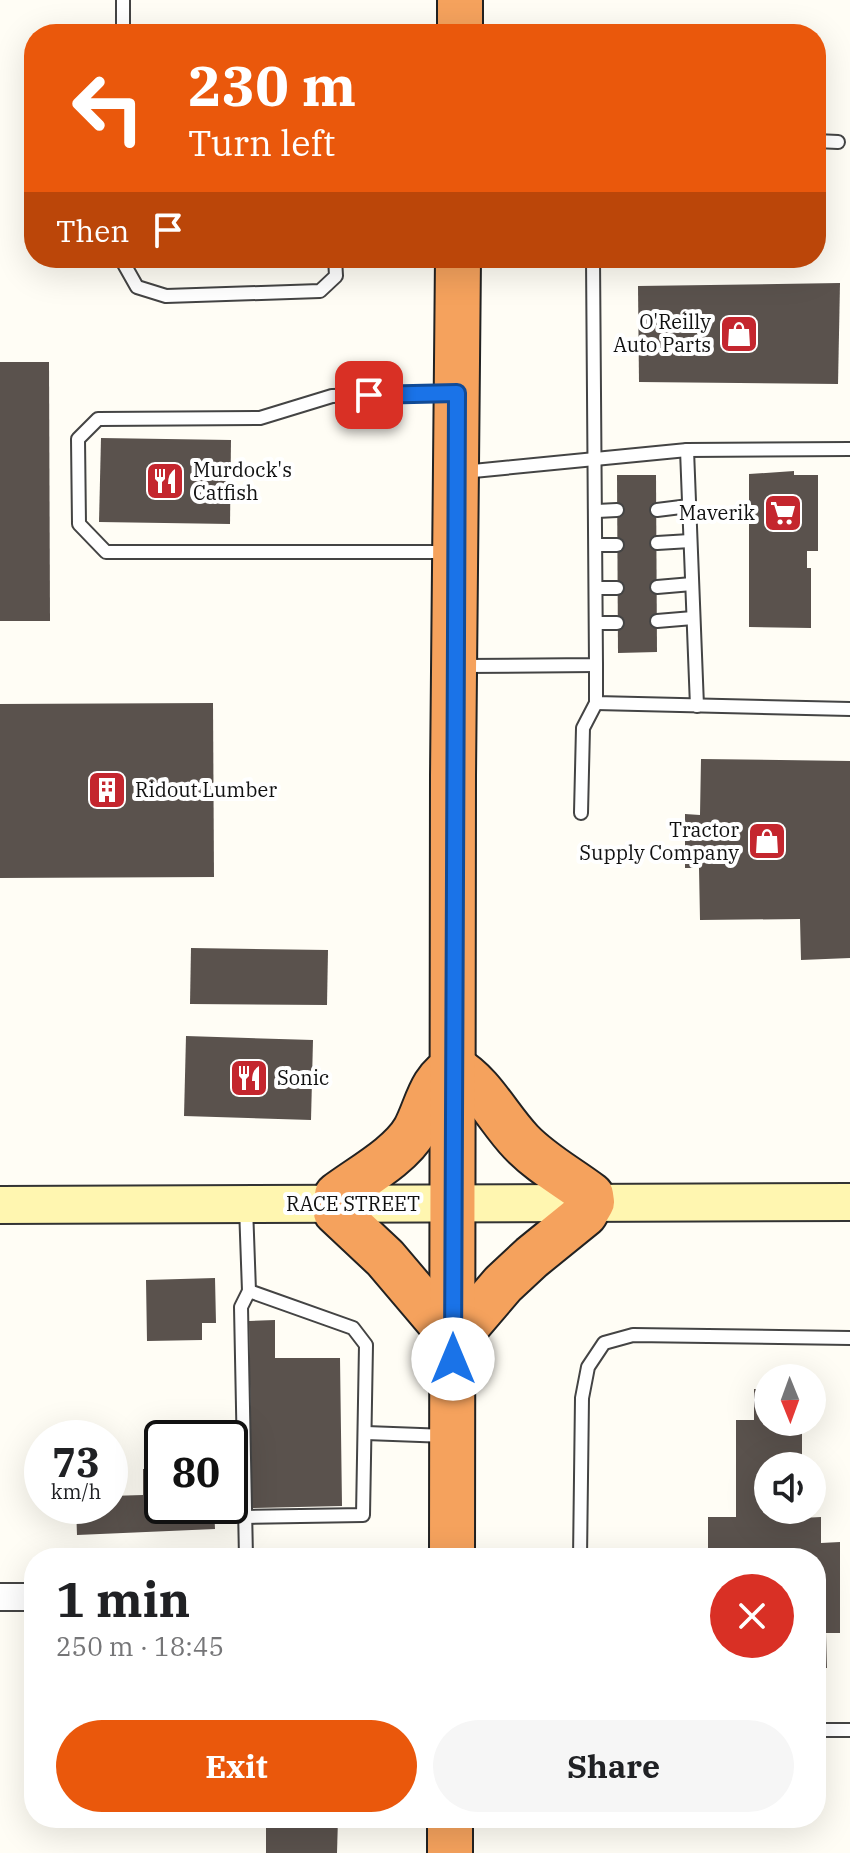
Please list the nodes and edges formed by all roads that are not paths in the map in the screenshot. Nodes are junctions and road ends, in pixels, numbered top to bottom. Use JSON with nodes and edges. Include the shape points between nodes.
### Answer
{"nodes":[{"id":1,"x":123,"y":0,"type":"edge"},
{"id":2,"x":460,"y":0,"type":"edge"},
{"id":3,"x":123,"y":24,"type":"edge"},
{"id":4,"x":460,"y":24,"type":"edge"},
{"id":5,"x":826,"y":141,"type":"edge"},
{"id":6,"x":838,"y":142,"type":"dead end"},
{"id":7,"x":126,"y":268,"type":"edge"},
{"id":8,"x":336,"y":268,"type":"edge"},
{"id":9,"x":458,"y":268,"type":"edge"},
{"id":10,"x":593,"y":268,"type":"edge"},
{"id":11,"x":457,"y":393,"type":"junction"},
{"id":12,"x":850,"y":449,"type":"edge"},
{"id":13,"x":687,"y":450,"type":"junction"},
{"id":14,"x":596,"y":458,"type":"junction"},
{"id":15,"x":456,"y":473,"type":"junction"},
{"id":16,"x":689,"y":506,"type":"junction"},
{"id":17,"x":617,"y":510,"type":"dead end"},
{"id":18,"x":657,"y":510,"type":"dead end"},
{"id":19,"x":597,"y":511,"type":"junction"},
{"id":20,"x":690,"y":541,"type":"junction"},
{"id":21,"x":657,"y":543,"type":"dead end"},
{"id":22,"x":597,"y":545,"type":"junction"},
{"id":23,"x":617,"y":545,"type":"dead end"},
{"id":24,"x":455,"y":552,"type":"junction"},
{"id":25,"x":692,"y":584,"type":"junction"},
{"id":26,"x":657,"y":587,"type":"dead end"},
{"id":27,"x":597,"y":588,"type":"junction"},
{"id":28,"x":617,"y":588,"type":"dead end"},
{"id":29,"x":693,"y":618,"type":"junction"},
{"id":30,"x":657,"y":621,"type":"dead end"},
{"id":31,"x":597,"y":623,"type":"junction"},
{"id":32,"x":617,"y":623,"type":"dead end"},
{"id":33,"x":596,"y":665,"type":"junction"},
{"id":34,"x":454,"y":666,"type":"junction"},
{"id":35,"x":596,"y":703,"type":"junction"},
{"id":36,"x":697,"y":706,"type":"junction"},
{"id":37,"x":850,"y":709,"type":"edge"},
{"id":38,"x":581,"y":813,"type":"dead end"},
{"id":39,"x":454,"y":1068,"type":"junction"},
{"id":40,"x":592,"y":1202,"type":"junction"},
{"id":41,"x":850,"y":1202,"type":"edge"},
{"id":42,"x":245,"y":1204,"type":"junction"},
{"id":43,"x":335,"y":1204,"type":"junction"},
{"id":44,"x":455,"y":1204,"type":"junction"},
{"id":45,"x":0,"y":1205,"type":"edge"},
{"id":46,"x":249,"y":1291,"type":"junction"},
{"id":47,"x":453,"y":1334,"type":"junction"},
{"id":48,"x":850,"y":1338,"type":"edge"},
{"id":49,"x":243,"y":1420,"type":"edge"},
{"id":50,"x":366,"y":1433,"type":"junction"},
{"id":51,"x":453,"y":1436,"type":"junction"},
{"id":52,"x":248,"y":1517,"type":"edge"},
{"id":53,"x":245,"y":1524,"type":"edge"},
{"id":54,"x":246,"y":1548,"type":"edge"},
{"id":55,"x":452,"y":1548,"type":"edge"},
{"id":56,"x":580,"y":1548,"type":"edge"},
{"id":57,"x":0,"y":1597,"type":"edge"},
{"id":58,"x":24,"y":1597,"type":"edge"},
{"id":59,"x":826,"y":1730,"type":"edge"},
{"id":60,"x":850,"y":1730,"type":"edge"},
{"id":61,"x":450,"y":1828,"type":"edge"},
{"id":62,"x":450,"y":1853,"type":"edge"}],
"edges":[{"from":1,"to":3,"type":"lane"},
{"from":2,"to":4,"type":"highway"},
{"from":5,"to":6,"type":"lane"},
{"from":7,"to":8,"type":"lane","via":[[137,287],[166,296],[320,291],[336,276]]},
{"from":9,"to":11,"type":"highway"},
{"from":10,"to":14,"type":"lane"},
{"from":11,"to":15,"type":"highway"},
{"from":11,"to":24,"type":"lane","via":[[332,396],[260,418],[98,419],[78,439],[79,524],[106,552]]},
{"from":12,"to":13,"type":"lane"},
{"from":13,"to":14,"type":"lane"},
{"from":13,"to":16,"type":"lane"},
{"from":14,"to":15,"type":"lane"},
{"from":14,"to":19,"type":"lane"},
{"from":15,"to":24,"type":"highway"},
{"from":16,"to":18,"type":"lane"},
{"from":16,"to":20,"type":"lane"},
{"from":17,"to":19,"type":"lane"},
{"from":19,"to":22,"type":"lane"},
{"from":20,"to":21,"type":"lane"},
{"from":20,"to":25,"type":"lane"},
{"from":22,"to":23,"type":"lane"},
{"from":22,"to":27,"type":"lane"},
{"from":24,"to":34,"type":"highway"},
{"from":25,"to":26,"type":"lane"},
{"from":25,"to":29,"type":"lane"},
{"from":27,"to":28,"type":"lane"},
{"from":27,"to":31,"type":"lane"},
{"from":29,"to":30,"type":"lane"},
{"from":29,"to":36,"type":"lane"},
{"from":31,"to":32,"type":"lane"},
{"from":31,"to":33,"type":"lane"},
{"from":33,"to":34,"type":"lane"},
{"from":33,"to":35,"type":"lane"},
{"from":34,"to":39,"type":"highway"},
{"from":35,"to":36,"type":"lane"},
{"from":35,"to":38,"type":"lane","via":[[583,728]]},
{"from":36,"to":37,"type":"lane"},
{"from":39,"to":40,"type":"highway","via":[[467,1075],[517,1139],[591,1195]]},
{"from":39,"to":43,"type":"highway","via":[[441,1073],[414,1132],[398,1151],[337,1195]]},
{"from":39,"to":44,"type":"highway"},
{"from":40,"to":41,"type":"street","name":"RACE STREET"},
{"from":40,"to":44,"type":"street","name":"RACE STREET"},
{"from":40,"to":47,"type":"highway","via":[[585,1214],[503,1284],[462,1332]]},
{"from":42,"to":43,"type":"street","name":"RACE STREET"},
{"from":42,"to":45,"type":"street","name":"RACE STREET"},
{"from":42,"to":46,"type":"lane"},
{"from":43,"to":44,"type":"street","name":"RACE STREET"},
{"from":43,"to":47,"type":"highway","via":[[336,1212]]},
{"from":44,"to":47,"type":"highway"},
{"from":46,"to":49,"type":"lane","via":[[241,1307]]},
{"from":46,"to":50,"type":"lane","via":[[361,1335],[366,1345]]},
{"from":47,"to":51,"type":"highway"},
{"from":48,"to":56,"type":"lane","via":[[633,1335],[604,1343],[588,1367],[582,1398]]},
{"from":50,"to":51,"type":"lane"},
{"from":50,"to":52,"type":"lane","via":[[363,1515]]},
{"from":51,"to":55,"type":"highway"},
{"from":53,"to":54,"type":"lane"},
{"from":57,"to":58,"type":"street"},
{"from":59,"to":60,"type":"lane"},
{"from":61,"to":62,"type":"highway"}]}
